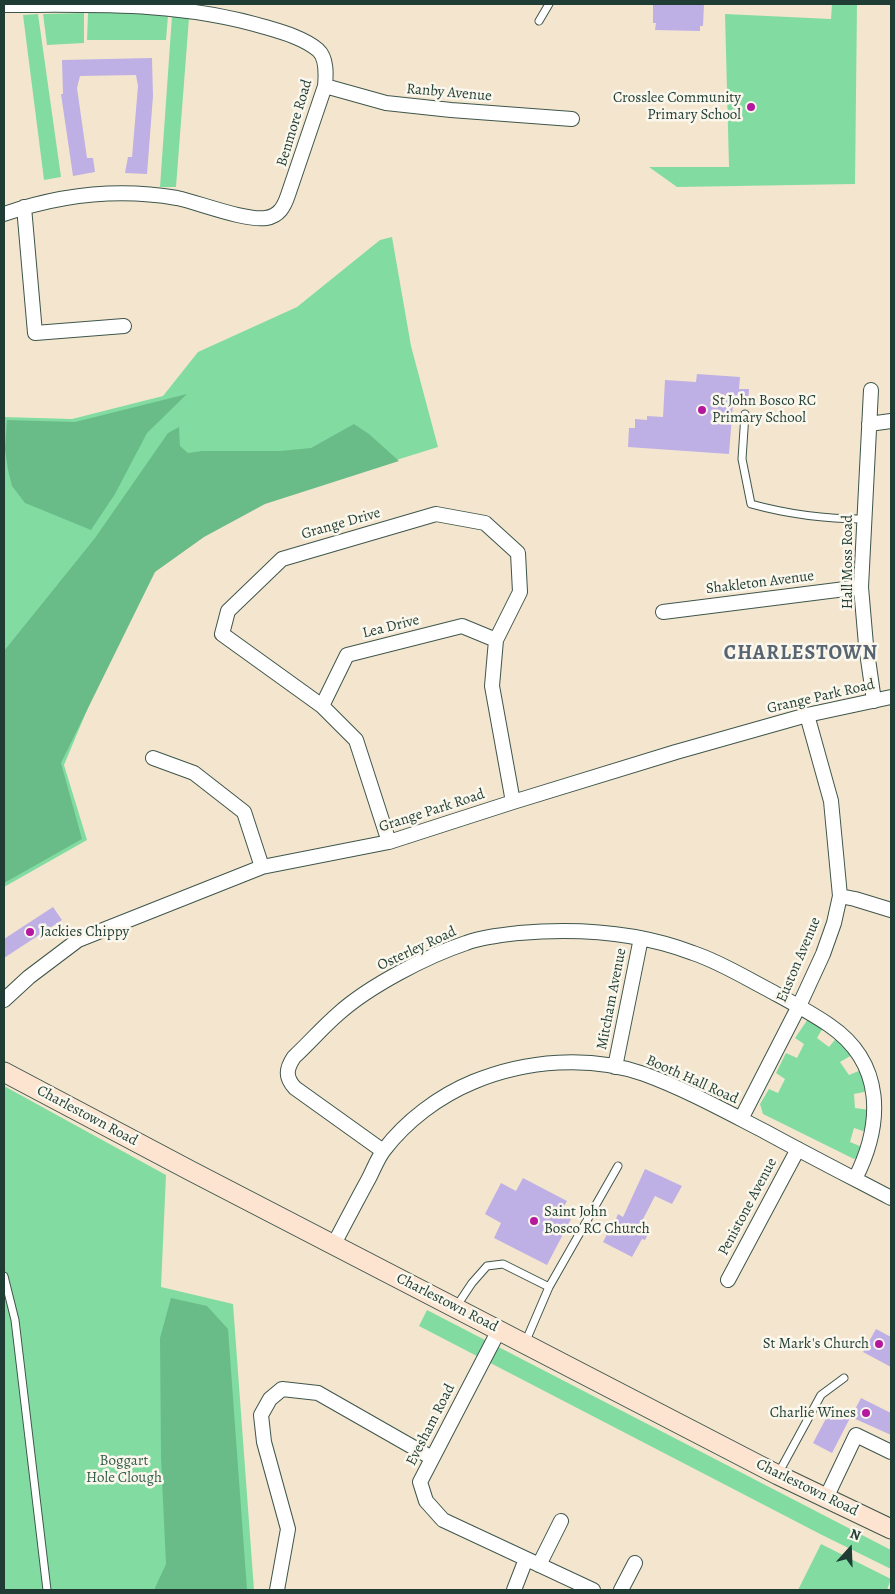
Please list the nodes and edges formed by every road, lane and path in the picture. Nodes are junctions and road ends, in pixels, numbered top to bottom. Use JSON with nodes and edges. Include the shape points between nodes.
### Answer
{"nodes":[{"id":1,"x":78,"y":4,"type":"edge"},
{"id":2,"x":549,"y":4,"type":"edge"},
{"id":3,"x":4,"y":5,"type":"edge"},
{"id":4,"x":539,"y":21,"type":"dead end"},
{"id":5,"x":325,"y":86,"type":"junction"},
{"id":6,"x":572,"y":119,"type":"dead end"},
{"id":7,"x":24,"y":207,"type":"junction"},
{"id":8,"x":4,"y":214,"type":"edge"},
{"id":9,"x":124,"y":326,"type":"dead end"},
{"id":10,"x":872,"y":390,"type":"dead end"},
{"id":11,"x":745,"y":414,"type":"dead end"},
{"id":12,"x":891,"y":421,"type":"edge"},
{"id":13,"x":869,"y":424,"type":"junction"},
{"id":14,"x":864,"y":519,"type":"junction"},
{"id":15,"x":861,"y":586,"type":"junction"},
{"id":16,"x":663,"y":612,"type":"dead end"},
{"id":17,"x":496,"y":640,"type":"junction"},
{"id":18,"x":891,"y":698,"type":"edge"},
{"id":19,"x":874,"y":701,"type":"junction"},
{"id":20,"x":322,"y":706,"type":"junction"},
{"id":21,"x":807,"y":715,"type":"junction"},
{"id":22,"x":153,"y":758,"type":"dead end"},
{"id":23,"x":513,"y":802,"type":"junction"},
{"id":24,"x":390,"y":842,"type":"junction"},
{"id":25,"x":262,"y":866,"type":"junction"},
{"id":26,"x":840,"y":896,"type":"junction"},
{"id":27,"x":891,"y":910,"type":"edge"},
{"id":28,"x":640,"y":938,"type":"junction"},
{"id":29,"x":4,"y":1000,"type":"edge"},
{"id":30,"x":798,"y":1006,"type":"junction"},
{"id":31,"x":615,"y":1067,"type":"junction"},
{"id":32,"x":4,"y":1072,"type":"edge"},
{"id":33,"x":741,"y":1119,"type":"junction"},
{"id":34,"x":798,"y":1149,"type":"junction"},
{"id":35,"x":383,"y":1151,"type":"junction"},
{"id":36,"x":618,"y":1166,"type":"dead end"},
{"id":37,"x":855,"y":1179,"type":"junction"},
{"id":38,"x":891,"y":1198,"type":"edge"},
{"id":39,"x":334,"y":1244,"type":"junction"},
{"id":40,"x":4,"y":1276,"type":"edge"},
{"id":41,"x":728,"y":1280,"type":"dead end"},
{"id":42,"x":549,"y":1287,"type":"junction"},
{"id":43,"x":456,"y":1308,"type":"junction"},
{"id":44,"x":499,"y":1330,"type":"junction"},
{"id":45,"x":525,"y":1344,"type":"junction"},
{"id":46,"x":844,"y":1378,"type":"dead end"},
{"id":47,"x":891,"y":1452,"type":"edge"},
{"id":48,"x":432,"y":1458,"type":"junction"},
{"id":49,"x":778,"y":1474,"type":"junction"},
{"id":50,"x":826,"y":1498,"type":"junction"},
{"id":51,"x":562,"y":1521,"type":"dead end"},
{"id":52,"x":891,"y":1529,"type":"edge"},
{"id":53,"x":526,"y":1559,"type":"junction"},
{"id":54,"x":635,"y":1562,"type":"dead end"},
{"id":55,"x":539,"y":1565,"type":"junction"},
{"id":56,"x":47,"y":1590,"type":"edge"},
{"id":57,"x":277,"y":1590,"type":"edge"},
{"id":58,"x":514,"y":1590,"type":"edge"},
{"id":59,"x":593,"y":1590,"type":"edge"},
{"id":60,"x":621,"y":1590,"type":"edge"}],
"edges":[{"from":1,"to":3,"type":"street","name":"Benmore Road"},
{"from":1,"to":5,"type":"street","name":"Benmore Road","via":[[192,10],[276,30],[318,50],[325,66]]},
{"from":2,"to":4,"type":"lane"},
{"from":5,"to":6,"type":"street","name":"Ranby Avenue","via":[[386,103]]},
{"from":5,"to":7,"type":"street","name":"Benmore Road","via":[[286,201],[273,217],[259,219],[176,198],[125,194],[67,198]]},
{"from":7,"to":8,"type":"street","name":"Benmore Road"},
{"from":7,"to":9,"type":"street","via":[[35,333]]},
{"from":10,"to":13,"type":"street","name":"Hall Moss Road"},
{"from":11,"to":14,"type":"lane","via":[[742,459],[751,504],[840,519]]},
{"from":12,"to":13,"type":"street"},
{"from":13,"to":14,"type":"street","name":"Hall Moss Road"},
{"from":14,"to":15,"type":"street","name":"Hall Moss Road"},
{"from":15,"to":16,"type":"street","name":"Shakleton Avenue"},
{"from":15,"to":19,"type":"street","name":"Hall Moss Road"},
{"from":17,"to":20,"type":"street","name":"Lea Drive","via":[[462,626],[347,655]]},
{"from":17,"to":20,"type":"street","name":"Grange Drive","via":[[520,592],[518,553],[485,523],[436,514],[282,558],[228,610],[222,634]]},
{"from":17,"to":23,"type":"street","name":"Grange Drive","via":[[492,686]]},
{"from":18,"to":19,"type":"street","name":"Grange Park Road"},
{"from":19,"to":21,"type":"street","name":"Grange Park Road"},
{"from":20,"to":24,"type":"street","name":"Grange Drive","via":[[356,740]]},
{"from":21,"to":23,"type":"street","name":"Grange Park Road"},
{"from":21,"to":26,"type":"street","name":"Euston Avenue","via":[[830,801]]},
{"from":22,"to":25,"type":"street","via":[[194,772],[244,812]]},
{"from":23,"to":24,"type":"street","name":"Grange Park Road"},
{"from":24,"to":25,"type":"street","name":"Grange Park Road"},
{"from":25,"to":29,"type":"street","name":"Grange Park Road","via":[[78,940]]},
{"from":26,"to":27,"type":"street"},
{"from":26,"to":30,"type":"street","name":"Euston Avenue","via":[[823,954]]},
{"from":28,"to":30,"type":"street","name":"Osterley Road","via":[[693,952]]},
{"from":28,"to":31,"type":"street","name":"Mitcham Avenue"},
{"from":28,"to":35,"type":"street","name":"Osterley Road","via":[[594,931],[548,930],[466,942],[379,985],[339,1013],[294,1057],[287,1075],[295,1088]]},
{"from":30,"to":33,"type":"street","name":"Euston Avenue"},
{"from":30,"to":37,"type":"street","name":"Osterley Road","via":[[830,1025],[849,1042],[870,1077],[875,1104],[873,1122],[870,1142]]},
{"from":31,"to":33,"type":"street","name":"Booth Hall Road","via":[[671,1085]]},
{"from":31,"to":35,"type":"street","name":"Booth Hall Road","via":[[568,1062],[541,1064],[483,1078],[459,1088],[429,1107]]},
{"from":32,"to":39,"type":"street","name":"Charlestown Road"},
{"from":33,"to":34,"type":"street","name":"Booth Hall Road"},
{"from":34,"to":37,"type":"street","name":"Booth Hall Road"},
{"from":34,"to":41,"type":"street","name":"Penistone Avenue"},
{"from":35,"to":39,"type":"street","name":"Booth Hall Road"},
{"from":36,"to":42,"type":"lane"},
{"from":37,"to":38,"type":"street","name":"Booth Hall Road"},
{"from":39,"to":43,"type":"street","name":"Charlestown Road"},
{"from":40,"to":56,"type":"lane","via":[[15,1320]]},
{"from":42,"to":43,"type":"lane","via":[[503,1264],[487,1266]]},
{"from":42,"to":45,"type":"lane"},
{"from":43,"to":44,"type":"street","name":"Charlestown Road"},
{"from":44,"to":45,"type":"street","name":"Charlestown Road"},
{"from":44,"to":48,"type":"street","name":"Evesham Road"},
{"from":45,"to":49,"type":"street","name":"Charlestown Road"},
{"from":46,"to":49,"type":"lane","via":[[821,1395]]},
{"from":47,"to":50,"type":"street","via":[[856,1435]]},
{"from":48,"to":53,"type":"street","name":"Evesham Road","via":[[420,1482],[426,1501],[443,1520]]},
{"from":48,"to":57,"type":"street","via":[[318,1393],[282,1389],[270,1399],[261,1415],[264,1442],[288,1529]]},
{"from":49,"to":50,"type":"street","name":"Charlestown Road"},
{"from":50,"to":52,"type":"street","name":"Charlestown Road"},
{"from":51,"to":55,"type":"street"},
{"from":53,"to":55,"type":"street","name":"Evesham Road"},
{"from":53,"to":58,"type":"street"},
{"from":54,"to":60,"type":"street"},
{"from":55,"to":59,"type":"street","name":"Evesham Road"}]}
